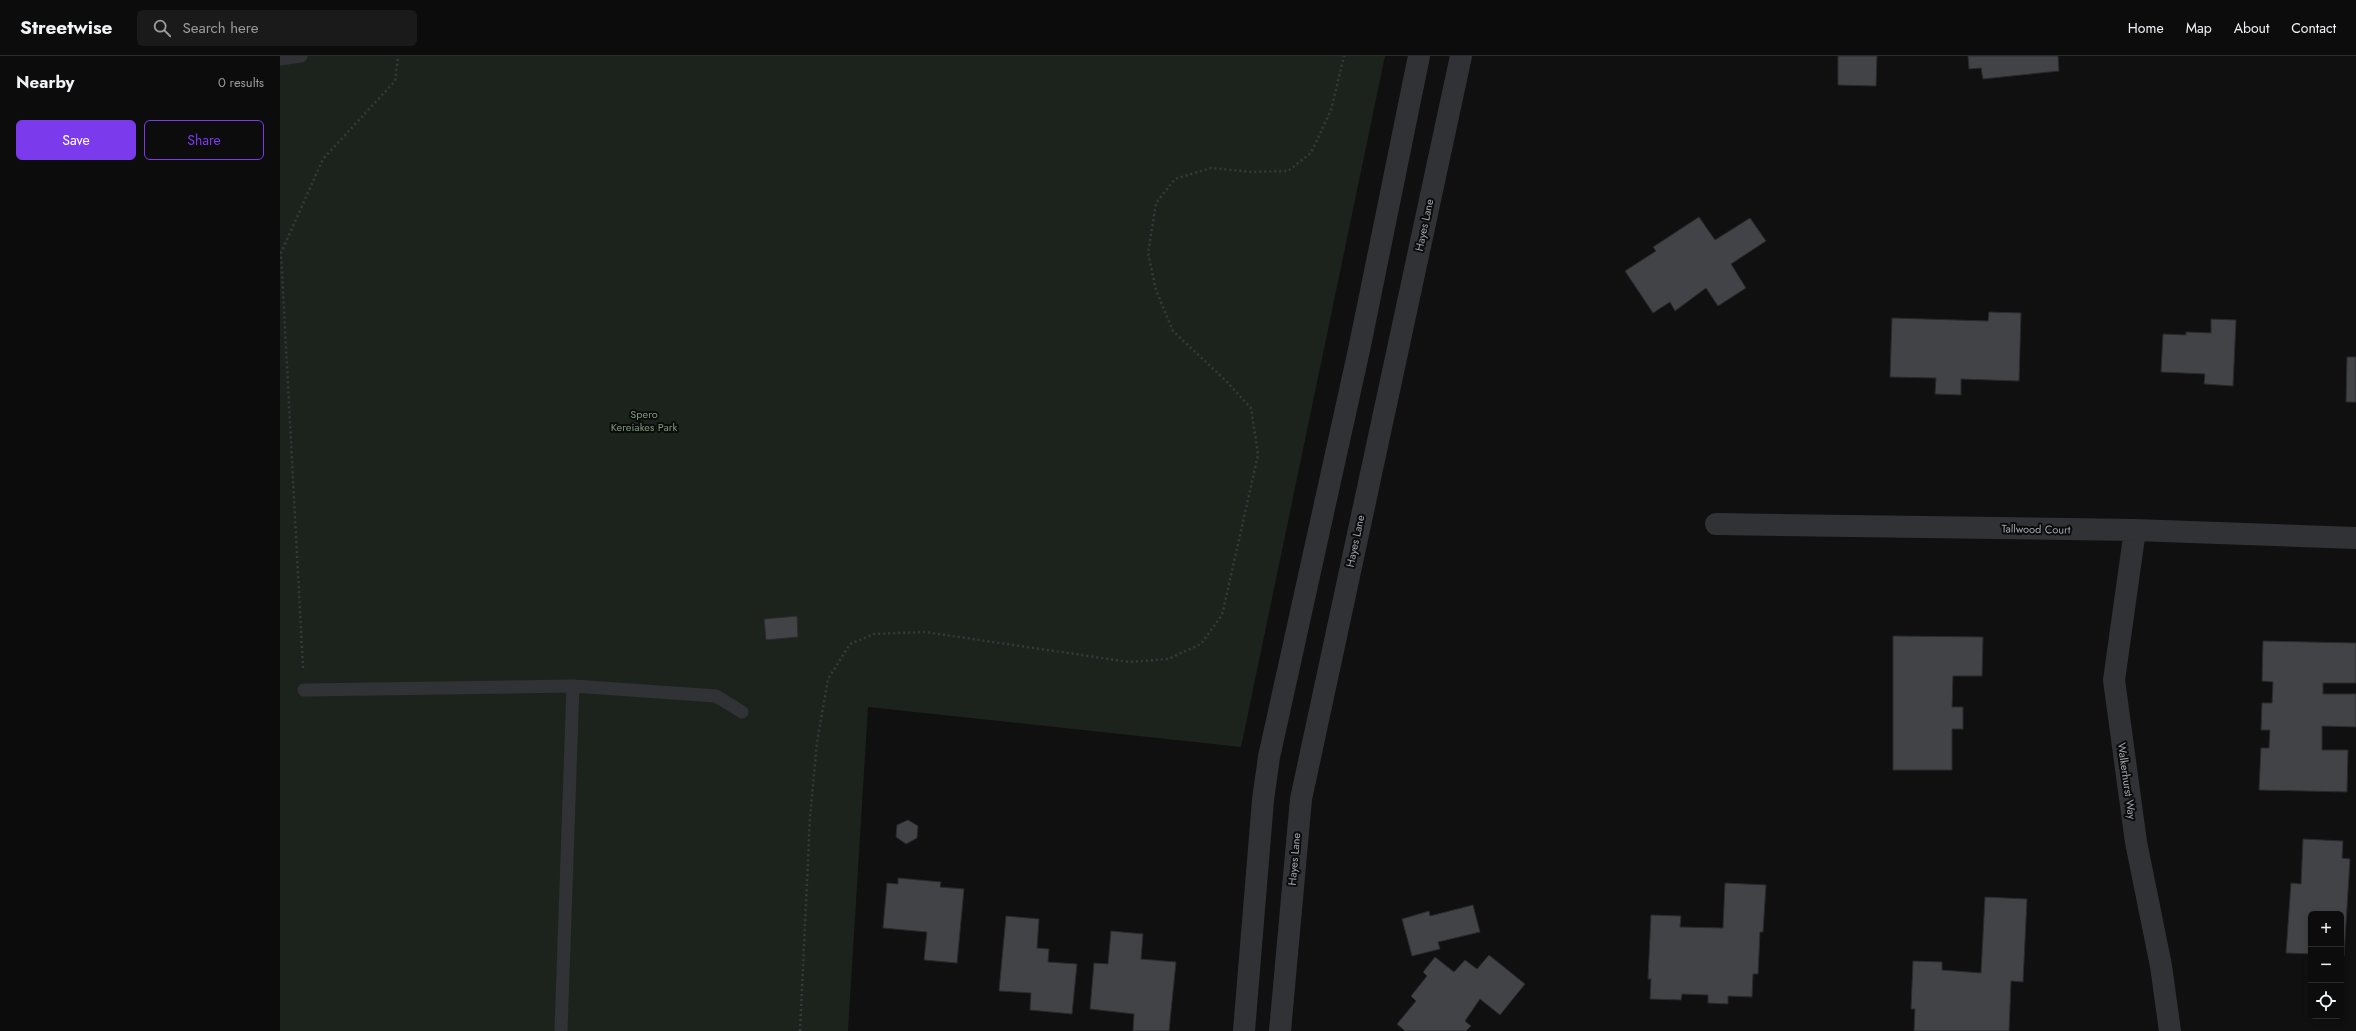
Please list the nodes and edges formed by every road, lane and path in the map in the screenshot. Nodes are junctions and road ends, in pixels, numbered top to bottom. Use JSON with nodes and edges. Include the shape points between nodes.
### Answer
{"nodes":[{"id":1,"x":301,"y":56,"type":"edge"},
{"id":2,"x":398,"y":56,"type":"edge"},
{"id":3,"x":1344,"y":56,"type":"edge"},
{"id":4,"x":1419,"y":56,"type":"edge"},
{"id":5,"x":1461,"y":56,"type":"edge"},
{"id":6,"x":280,"y":59,"type":"edge"},
{"id":7,"x":1716,"y":524,"type":"dead end"},
{"id":8,"x":2135,"y":530,"type":"junction"},
{"id":9,"x":2356,"y":538,"type":"edge"},
{"id":10,"x":573,"y":686,"type":"junction"},
{"id":11,"x":304,"y":690,"type":"joint"},
{"id":12,"x":742,"y":712,"type":"dead end"},
{"id":13,"x":561,"y":1031,"type":"edge"},
{"id":14,"x":800,"y":1031,"type":"edge"},
{"id":15,"x":1244,"y":1031,"type":"edge"},
{"id":16,"x":1280,"y":1031,"type":"edge"},
{"id":17,"x":2170,"y":1031,"type":"edge"}],
"edges":[{"from":1,"to":6,"type":"lane"},
{"from":2,"to":11,"type":"path","via":[[395,81],[324,159],[281,253]]},
{"from":3,"to":14,"type":"path","via":[[1331,110],[1311,153],[1288,171],[1252,172],[1211,168],[1175,179],[1156,203],[1148,253],[1156,290],[1173,330],[1251,408],[1258,455],[1222,615],[1201,644],[1168,659],[1145,661],[1129,662],[925,632],[874,634],[850,644],[828,678],[817,742],[810,817]]},
{"from":4,"to":15,"type":"street","via":[[1359,350],[1269,758],[1263,800]]},
{"from":5,"to":16,"type":"street","name":"Hayes Lane","via":[[1301,798]]},
{"from":7,"to":8,"type":"street","name":"Tallwood Court"},
{"from":8,"to":9,"type":"street","name":"Tallwood Court"},
{"from":8,"to":17,"type":"street","name":"Walkerhurst Way","via":[[2114,680],[2136,842],[2161,966]]},
{"from":10,"to":11,"type":"lane"},
{"from":10,"to":12,"type":"lane","via":[[716,696]]},
{"from":10,"to":13,"type":"lane"}]}
